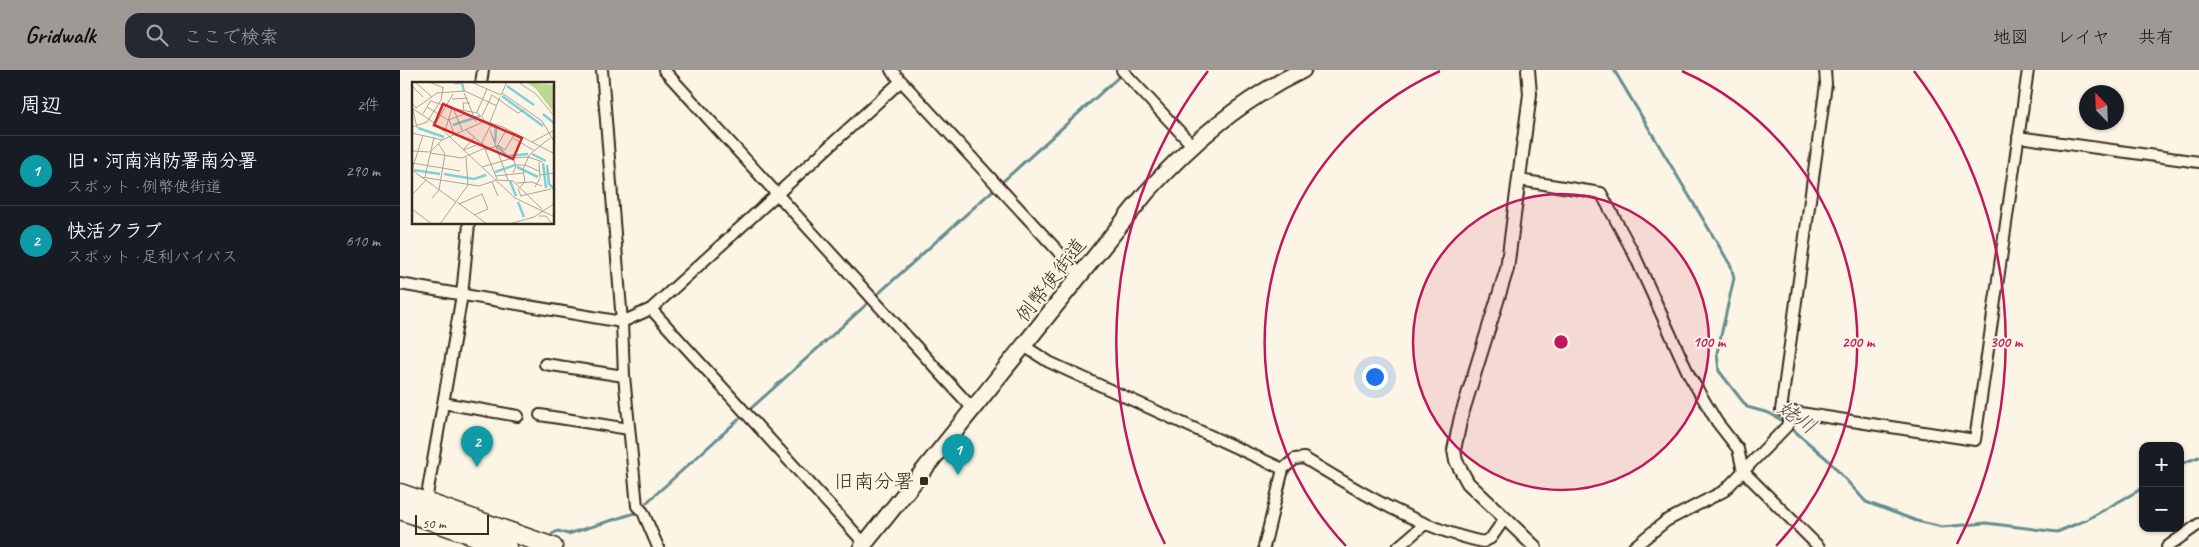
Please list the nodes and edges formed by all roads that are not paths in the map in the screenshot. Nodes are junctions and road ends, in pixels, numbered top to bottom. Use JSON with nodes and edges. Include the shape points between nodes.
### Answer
{"nodes":[{"id":1,"x":602,"y":70,"type":"edge"},
{"id":2,"x":664,"y":70,"type":"edge"},
{"id":3,"x":891,"y":70,"type":"edge"},
{"id":4,"x":1122,"y":70,"type":"edge"},
{"id":5,"x":1303,"y":70,"type":"edge"},
{"id":6,"x":1528,"y":70,"type":"edge"},
{"id":7,"x":1825,"y":70,"type":"edge"},
{"id":8,"x":2028,"y":70,"type":"edge"},
{"id":9,"x":902,"y":81,"type":"junction"},
{"id":10,"x":2018,"y":137,"type":"junction"},
{"id":11,"x":1192,"y":145,"type":"junction"},
{"id":12,"x":2199,"y":162,"type":"edge"},
{"id":13,"x":1519,"y":180,"type":"junction"},
{"id":14,"x":776,"y":195,"type":"junction"},
{"id":15,"x":469,"y":225,"type":"edge"},
{"id":16,"x":1080,"y":275,"type":"junction"},
{"id":17,"x":400,"y":284,"type":"edge"},
{"id":18,"x":462,"y":294,"type":"junction"},
{"id":19,"x":651,"y":309,"type":"junction"},
{"id":20,"x":622,"y":322,"type":"junction"},
{"id":21,"x":1024,"y":346,"type":"junction"},
{"id":22,"x":545,"y":364,"type":"dead end"},
{"id":23,"x":624,"y":376,"type":"junction"},
{"id":24,"x":443,"y":403,"type":"junction"},
{"id":25,"x":973,"y":409,"type":"junction"},
{"id":26,"x":1790,"y":413,"type":"junction"},
{"id":27,"x":540,"y":415,"type":"dead end"},
{"id":28,"x":518,"y":416,"type":"dead end"},
{"id":29,"x":629,"y":429,"type":"junction"},
{"id":30,"x":1283,"y":469,"type":"junction"},
{"id":31,"x":1743,"y":472,"type":"junction"},
{"id":32,"x":400,"y":493,"type":"edge"},
{"id":33,"x":426,"y":501,"type":"junction"},
{"id":34,"x":400,"y":510,"type":"edge"},
{"id":35,"x":1505,"y":518,"type":"junction"},
{"id":36,"x":1425,"y":524,"type":"junction"},
{"id":37,"x":2198,"y":527,"type":"edge"},
{"id":38,"x":863,"y":545,"type":"edge"},
{"id":39,"x":507,"y":547,"type":"edge"},
{"id":40,"x":553,"y":547,"type":"edge"},
{"id":41,"x":658,"y":547,"type":"edge"},
{"id":42,"x":1264,"y":547,"type":"edge"},
{"id":43,"x":1398,"y":547,"type":"edge"},
{"id":44,"x":1535,"y":547,"type":"edge"},
{"id":45,"x":1634,"y":547,"type":"edge"},
{"id":46,"x":1819,"y":547,"type":"edge"},
{"id":47,"x":2167,"y":547,"type":"edge"}],
"edges":[{"from":1,"to":20,"type":"street"},
{"from":2,"to":14,"type":"street"},
{"from":3,"to":9,"type":"street"},
{"from":4,"to":11,"type":"street"},
{"from":5,"to":11,"type":"main road","name":"例幣使街道","via":[[1241,106]]},
{"from":6,"to":13,"type":"street","via":[[1531,82]]},
{"from":7,"to":26,"type":"street","via":[[1826,84],[1781,410]]},
{"from":8,"to":10,"type":"street"},
{"from":9,"to":14,"type":"street"},
{"from":9,"to":16,"type":"street"},
{"from":10,"to":12,"type":"street"},
{"from":10,"to":26,"type":"street","via":[[1974,440]]},
{"from":11,"to":16,"type":"main road","name":"例幣使街道","via":[[1146,193]]},
{"from":13,"to":31,"type":"street","via":[[1601,193],[1634,254],[1689,375],[1717,422],[1738,449]]},
{"from":13,"to":35,"type":"street","via":[[1507,269],[1461,417],[1454,450],[1468,483]]},
{"from":14,"to":19,"type":"street"},
{"from":14,"to":25,"type":"street"},
{"from":15,"to":18,"type":"street"},
{"from":16,"to":21,"type":"main road","name":"例幣使街道"},
{"from":17,"to":18,"type":"street"},
{"from":18,"to":20,"type":"street"},
{"from":18,"to":24,"type":"street"},
{"from":19,"to":20,"type":"street"},
{"from":19,"to":38,"type":"street"},
{"from":20,"to":23,"type":"street"},
{"from":21,"to":25,"type":"main road","name":"例幣使街道"},
{"from":21,"to":30,"type":"street","via":[[1058,366]]},
{"from":22,"to":23,"type":"street"},
{"from":23,"to":29,"type":"street"},
{"from":24,"to":28,"type":"street"},
{"from":24,"to":33,"type":"street"},
{"from":25,"to":38,"type":"main road","name":"例幣使街道"},
{"from":26,"to":31,"type":"street","via":[[1787,426]]},
{"from":27,"to":29,"type":"street"},
{"from":29,"to":41,"type":"street","via":[[640,509]]},
{"from":30,"to":36,"type":"street","via":[[1296,459],[1304,458],[1360,492]]},
{"from":30,"to":42,"type":"street"},
{"from":31,"to":45,"type":"street","via":[[1724,491],[1666,521]]},
{"from":31,"to":46,"type":"street"},
{"from":32,"to":33,"type":"highway"},
{"from":33,"to":40,"type":"highway"},
{"from":34,"to":39,"type":"highway"},
{"from":35,"to":36,"type":"street","via":[[1491,538],[1483,542]]},
{"from":35,"to":44,"type":"street"},
{"from":36,"to":43,"type":"street"},
{"from":37,"to":47,"type":"street"}]}
